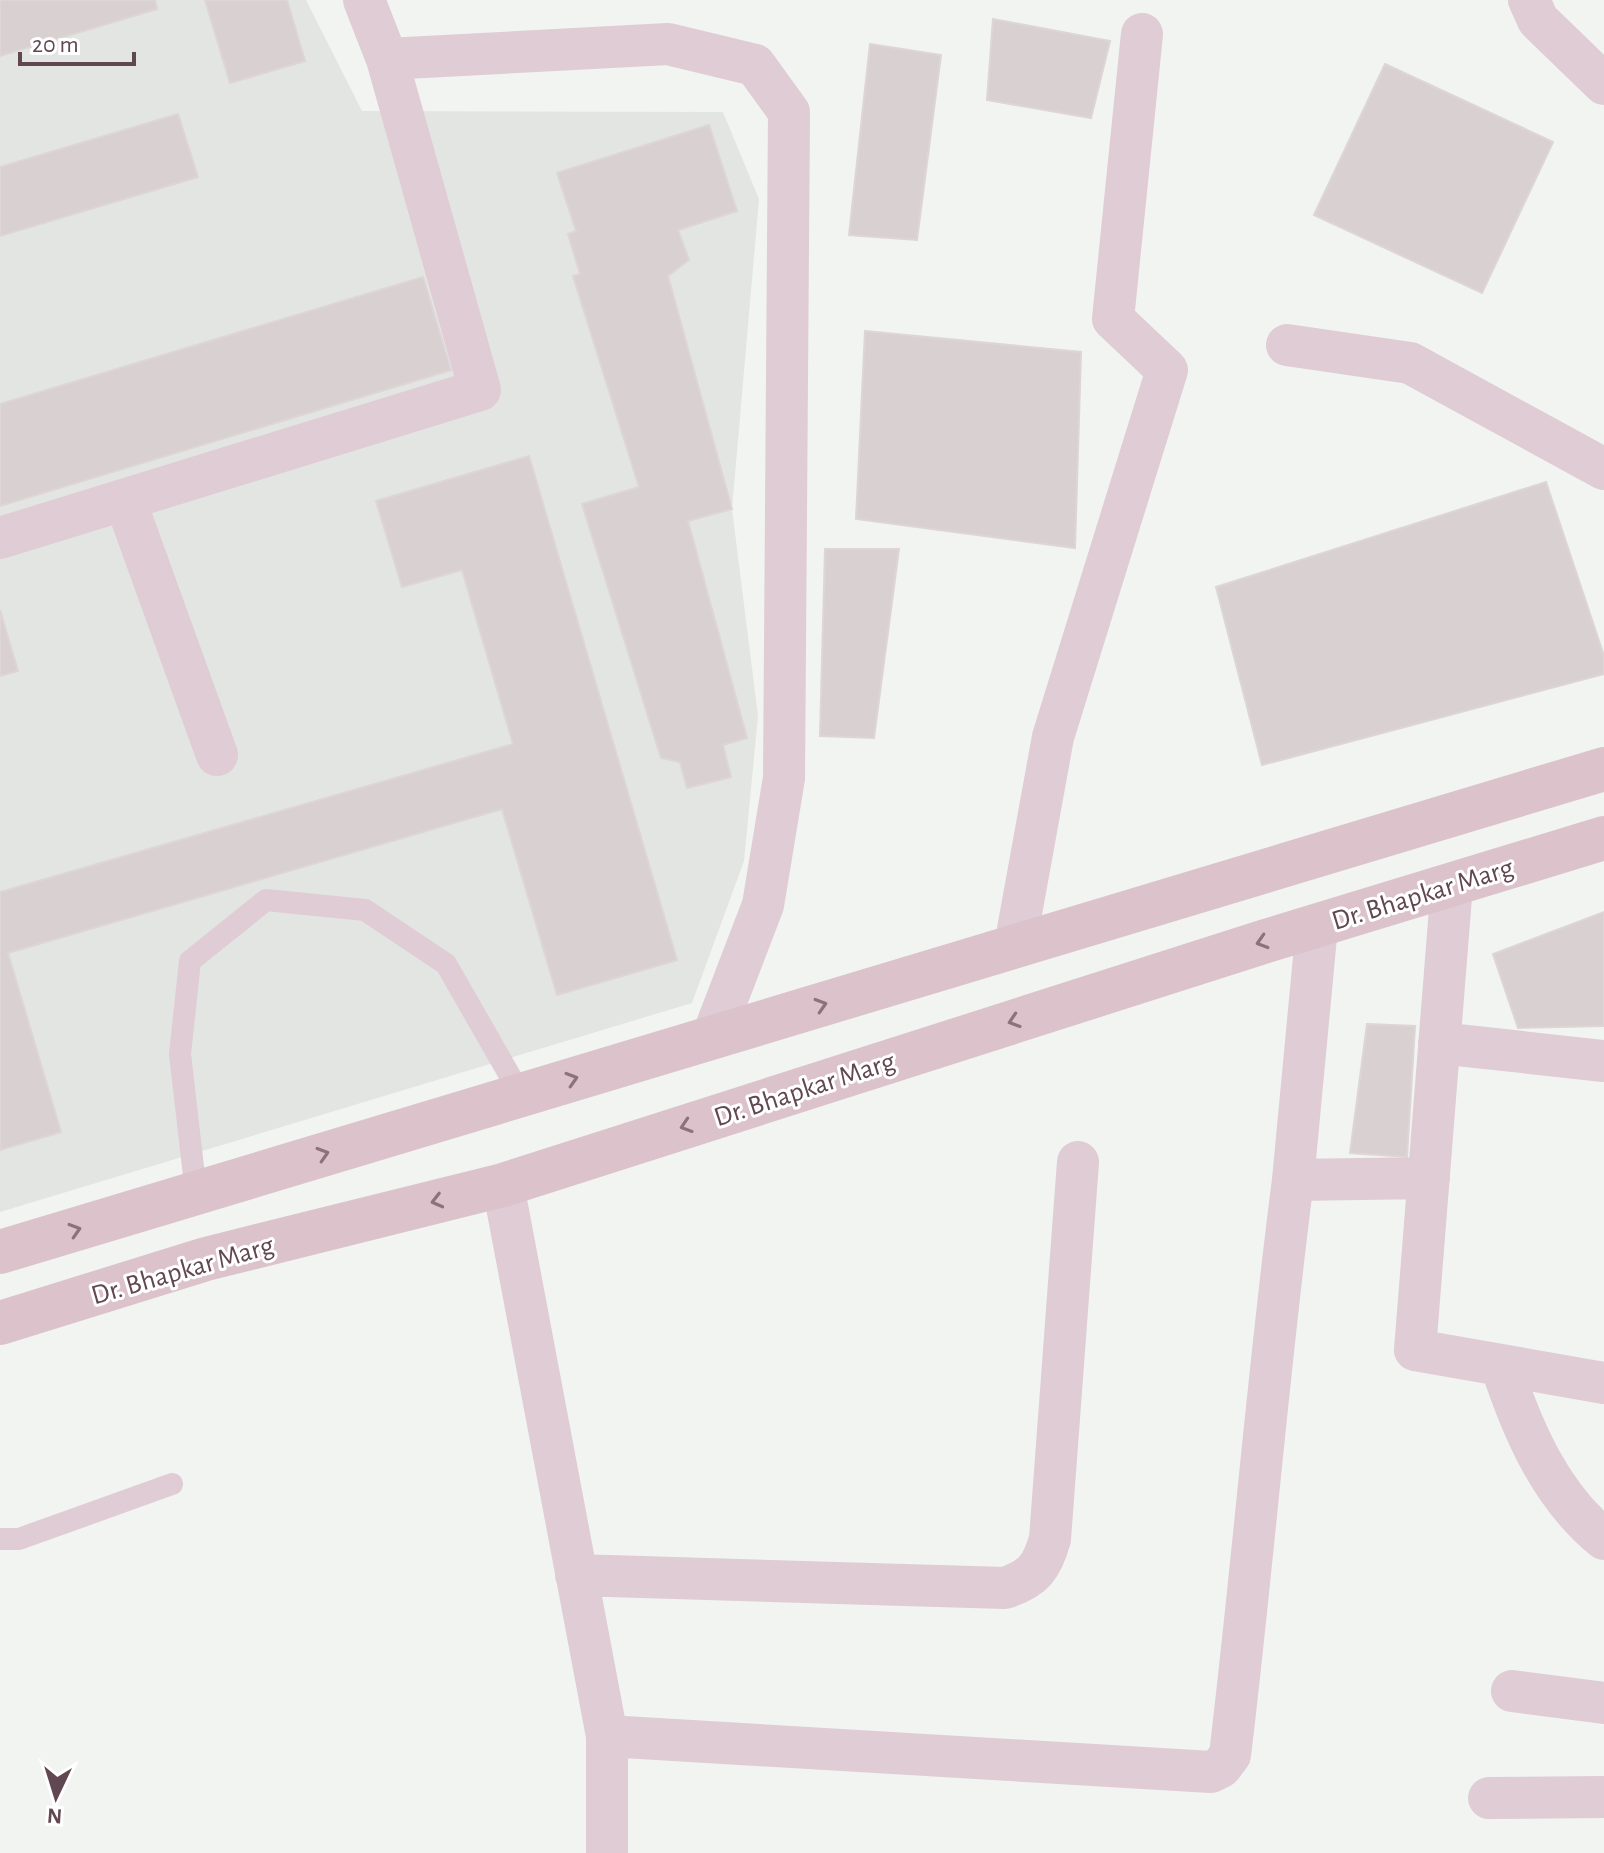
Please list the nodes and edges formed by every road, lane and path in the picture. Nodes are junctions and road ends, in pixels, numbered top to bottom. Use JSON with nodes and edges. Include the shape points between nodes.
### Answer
{"nodes":[{"id":1,"x":364,"y":0,"type":"edge"},
{"id":2,"x":1529,"y":0,"type":"edge"},
{"id":3,"x":1142,"y":34,"type":"dead end"},
{"id":4,"x":387,"y":59,"type":"junction"},
{"id":5,"x":1604,"y":84,"type":"edge"},
{"id":6,"x":1287,"y":345,"type":"dead end"},
{"id":7,"x":1604,"y":469,"type":"edge"},
{"id":8,"x":125,"y":500,"type":"junction"},
{"id":9,"x":0,"y":538,"type":"edge"},
{"id":10,"x":217,"y":755,"type":"dead end"},
{"id":11,"x":1604,"y":769,"type":"edge"},
{"id":12,"x":1604,"y":838,"type":"edge"},
{"id":13,"x":1452,"y":884,"type":"junction"},
{"id":14,"x":1317,"y":926,"type":"junction"},
{"id":15,"x":1015,"y":946,"type":"junction"},
{"id":16,"x":712,"y":1038,"type":"junction"},
{"id":17,"x":1439,"y":1043,"type":"junction"},
{"id":18,"x":1604,"y":1061,"type":"edge"},
{"id":19,"x":521,"y":1095,"type":"junction"},
{"id":20,"x":1078,"y":1162,"type":"dead end"},
{"id":21,"x":1429,"y":1178,"type":"junction"},
{"id":22,"x":1293,"y":1180,"type":"junction"},
{"id":23,"x":503,"y":1185,"type":"junction"},
{"id":24,"x":196,"y":1193,"type":"junction"},
{"id":25,"x":0,"y":1252,"type":"edge"},
{"id":26,"x":0,"y":1323,"type":"edge"},
{"id":27,"x":1501,"y":1365,"type":"junction"},
{"id":28,"x":1604,"y":1383,"type":"edge"},
{"id":29,"x":172,"y":1484,"type":"dead end"},
{"id":30,"x":0,"y":1539,"type":"edge"},
{"id":31,"x":1604,"y":1539,"type":"edge"},
{"id":32,"x":576,"y":1575,"type":"junction"},
{"id":33,"x":1512,"y":1691,"type":"dead end"},
{"id":34,"x":1604,"y":1703,"type":"edge"},
{"id":35,"x":607,"y":1736,"type":"junction"},
{"id":36,"x":1604,"y":1797,"type":"edge"},
{"id":37,"x":1489,"y":1798,"type":"dead end"},
{"id":38,"x":607,"y":1853,"type":"edge"}],
"edges":[{"from":1,"to":4,"type":"street"},
{"from":2,"to":5,"type":"street","via":[[1538,20]]},
{"from":3,"to":15,"type":"street","via":[[1113,319],[1167,370],[1053,737]]},
{"from":4,"to":8,"type":"street","via":[[480,390]]},
{"from":4,"to":16,"type":"street","via":[[668,44],[755,65],[789,112],[784,778],[763,905]]},
{"from":6,"to":7,"type":"street","via":[[1410,363]]},
{"from":8,"to":9,"type":"street"},
{"from":8,"to":10,"type":"street"},
{"from":11,"to":15,"type":"main road"},
{"from":12,"to":13,"type":"main road","name":"Dr. Bhapkar Marg"},
{"from":13,"to":14,"type":"main road","name":"Dr. Bhapkar Marg"},
{"from":13,"to":17,"type":"street"},
{"from":14,"to":22,"type":"street"},
{"from":14,"to":23,"type":"main road","name":"Dr. Bhapkar Marg","one_way":true},
{"from":16,"to":15,"type":"main road","one_way":true},
{"from":19,"to":16,"type":"main road","one_way":true},
{"from":17,"to":18,"type":"street"},
{"from":17,"to":21,"type":"street"},
{"from":24,"to":19,"type":"main road","one_way":true},
{"from":19,"to":24,"type":"lane","via":[[446,964],[365,910],[266,900],[190,961],[180,1054]]},
{"from":20,"to":32,"type":"street","via":[[1050,1539],[1042,1567],[1025,1582],[1005,1588]]},
{"from":21,"to":22,"type":"street"},
{"from":21,"to":27,"type":"street","via":[[1415,1350]]},
{"from":22,"to":35,"type":"street","via":[[1230,1755],[1221,1767],[1211,1772]]},
{"from":23,"to":26,"type":"main road","name":"Dr. Bhapkar Marg","one_way":true,"via":[[206,1259]]},
{"from":23,"to":32,"type":"street"},
{"from":25,"to":24,"type":"main road","one_way":true},
{"from":27,"to":28,"type":"street"},
{"from":27,"to":31,"type":"street","via":[[1522,1429],[1555,1483]]},
{"from":29,"to":30,"type":"lane","via":[[19,1539]]},
{"from":32,"to":35,"type":"street"},
{"from":33,"to":34,"type":"street"},
{"from":35,"to":38,"type":"street"},
{"from":36,"to":37,"type":"street"}]}
